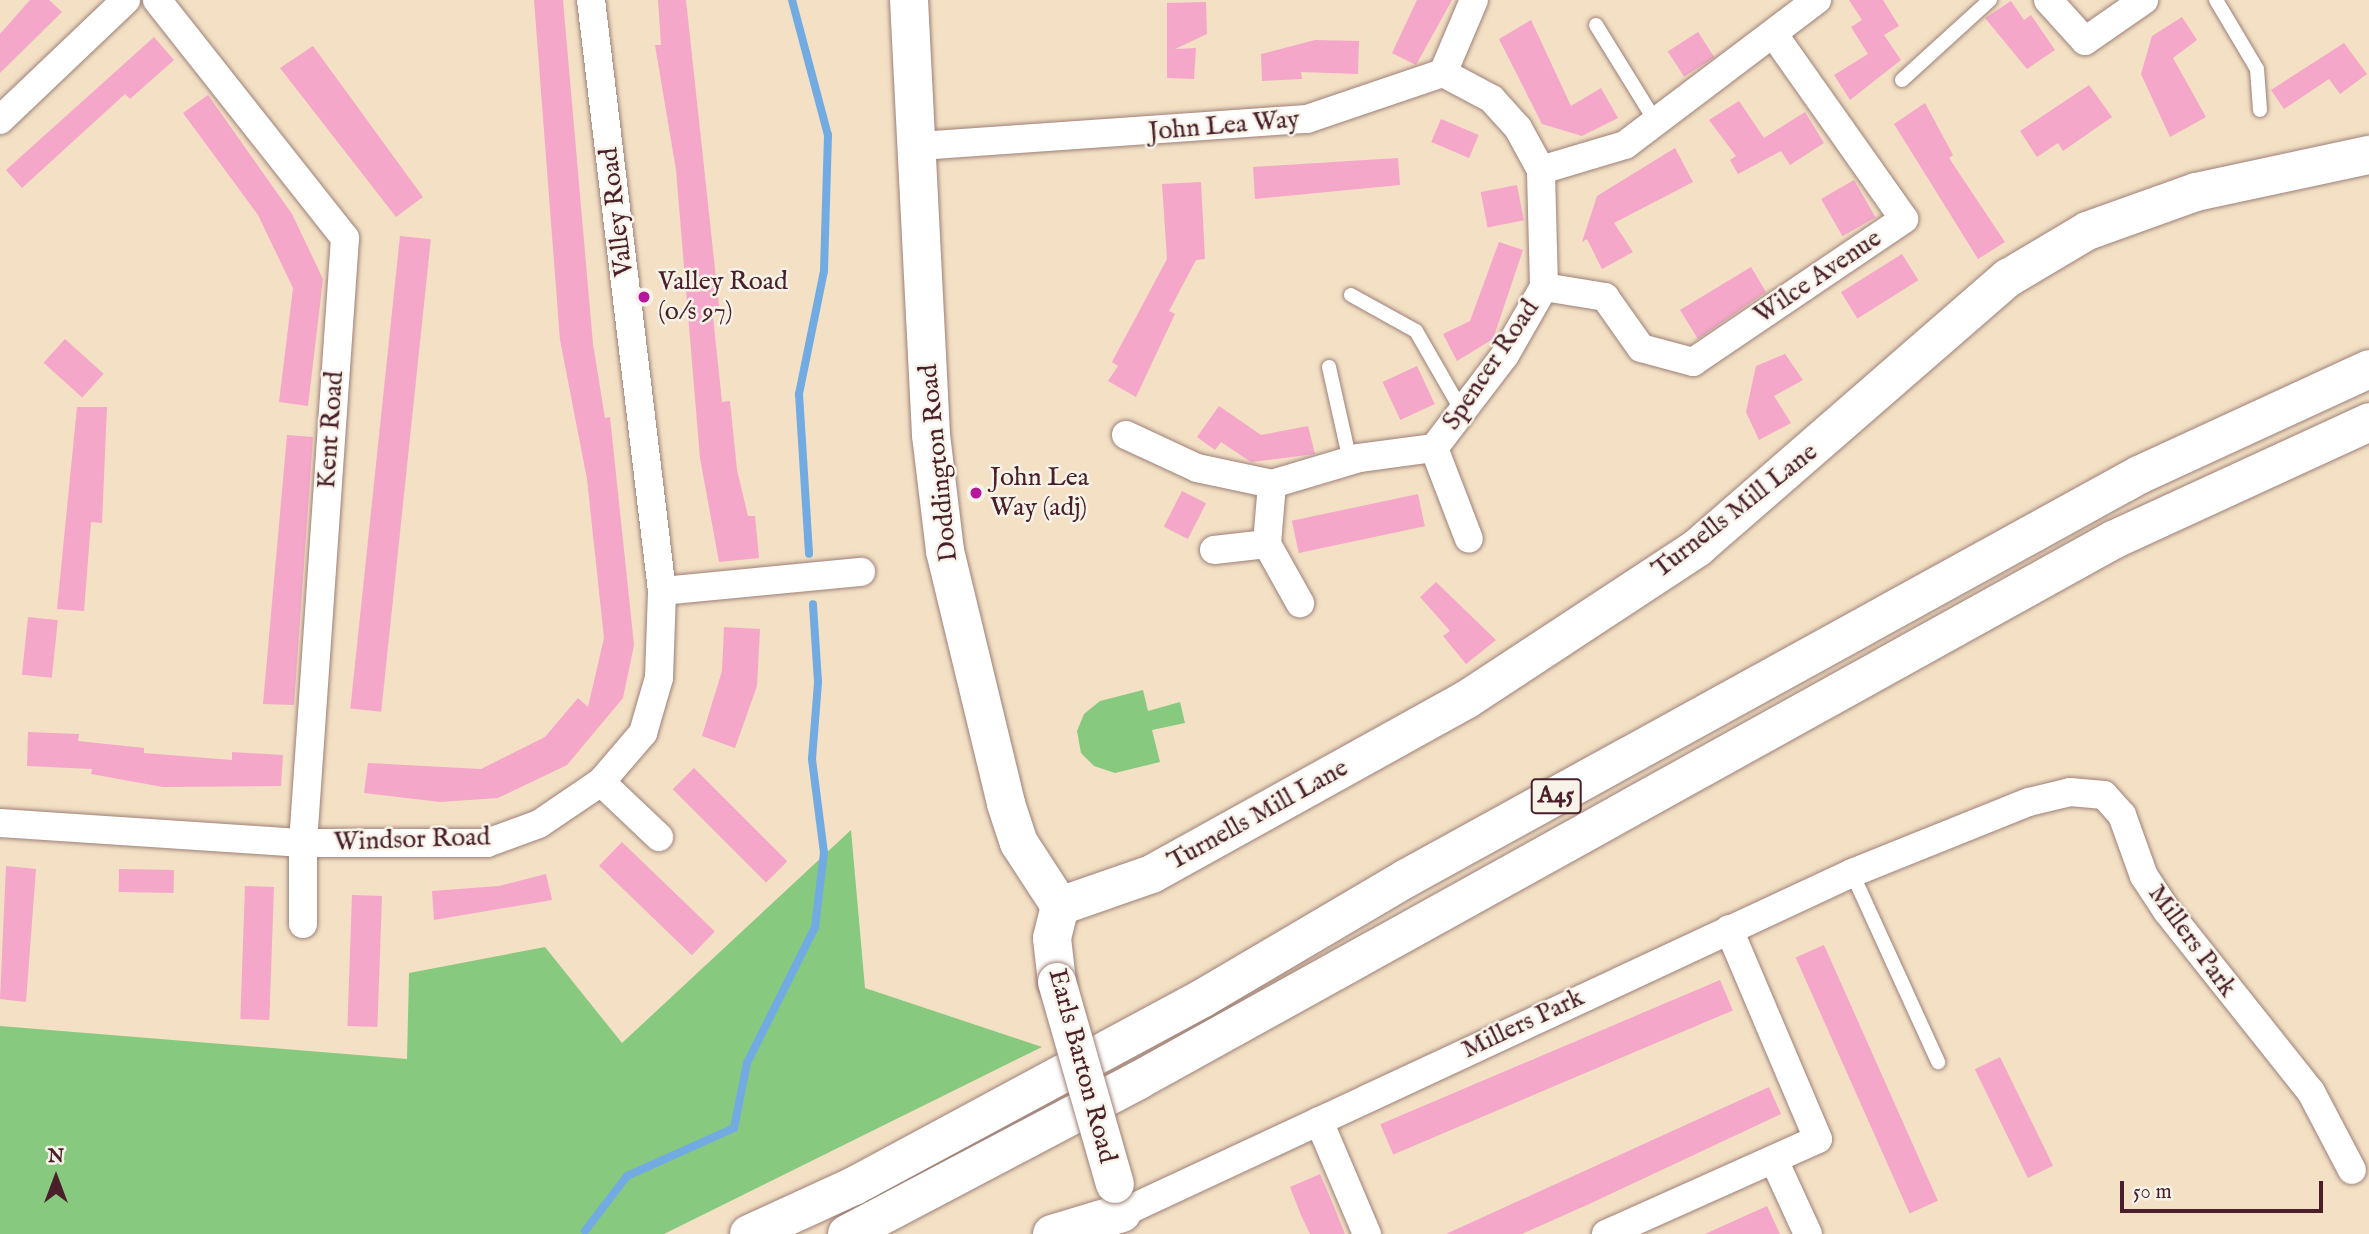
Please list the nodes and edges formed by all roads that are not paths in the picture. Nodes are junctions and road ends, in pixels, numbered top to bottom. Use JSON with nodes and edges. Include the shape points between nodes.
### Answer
{"nodes":[{"id":1,"x":126,"y":0,"type":"edge"},
{"id":2,"x":157,"y":0,"type":"edge"},
{"id":3,"x":591,"y":0,"type":"edge"},
{"id":4,"x":909,"y":0,"type":"edge"},
{"id":5,"x":1474,"y":0,"type":"edge"},
{"id":6,"x":1817,"y":0,"type":"edge"},
{"id":7,"x":1990,"y":0,"type":"edge"},
{"id":8,"x":2048,"y":0,"type":"edge"},
{"id":9,"x":2144,"y":0,"type":"edge"},
{"id":10,"x":2216,"y":0,"type":"edge"},
{"id":11,"x":1596,"y":25,"type":"dead end"},
{"id":12,"x":1774,"y":35,"type":"junction"},
{"id":13,"x":1443,"y":74,"type":"junction"},
{"id":14,"x":1902,"y":80,"type":"dead end"},
{"id":15,"x":2260,"y":110,"type":"dead end"},
{"id":16,"x":0,"y":120,"type":"edge"},
{"id":17,"x":1656,"y":122,"type":"junction"},
{"id":18,"x":919,"y":146,"type":"junction"},
{"id":19,"x":2369,"y":155,"type":"edge"},
{"id":20,"x":1541,"y":170,"type":"junction"},
{"id":21,"x":1544,"y":287,"type":"junction"},
{"id":22,"x":1351,"y":295,"type":"dead end"},
{"id":23,"x":1329,"y":367,"type":"dead end"},
{"id":24,"x":2369,"y":369,"type":"edge"},
{"id":25,"x":1462,"y":411,"type":"junction"},
{"id":26,"x":2369,"y":422,"type":"edge"},
{"id":27,"x":1126,"y":435,"type":"dead end"},
{"id":28,"x":1434,"y":449,"type":"junction"},
{"id":29,"x":1349,"y":461,"type":"junction"},
{"id":30,"x":1272,"y":484,"type":"junction"},
{"id":31,"x":1469,"y":539,"type":"dead end"},
{"id":32,"x":1267,"y":544,"type":"junction"},
{"id":33,"x":1214,"y":550,"type":"dead end"},
{"id":34,"x":860,"y":572,"type":"dead end"},
{"id":35,"x":662,"y":591,"type":"junction"},
{"id":36,"x":1300,"y":603,"type":"dead end"},
{"id":37,"x":601,"y":782,"type":"junction"},
{"id":38,"x":0,"y":823,"type":"edge"},
{"id":39,"x":659,"y":836,"type":"dead end"},
{"id":40,"x":303,"y":843,"type":"junction"},
{"id":41,"x":1852,"y":873,"type":"junction"},
{"id":42,"x":1059,"y":906,"type":"junction"},
{"id":43,"x":303,"y":924,"type":"dead end"},
{"id":44,"x":1729,"y":929,"type":"junction"},
{"id":45,"x":1938,"y":1062,"type":"dead end"},
{"id":46,"x":1319,"y":1121,"type":"junction"},
{"id":47,"x":1773,"y":1160,"type":"junction"},
{"id":48,"x":2352,"y":1170,"type":"dead end"},
{"id":49,"x":1122,"y":1210,"type":"edge"},
{"id":50,"x":749,"y":1234,"type":"edge"},
{"id":51,"x":847,"y":1234,"type":"edge"},
{"id":52,"x":1052,"y":1234,"type":"edge"},
{"id":53,"x":1367,"y":1234,"type":"edge"},
{"id":54,"x":1606,"y":1234,"type":"edge"},
{"id":55,"x":1808,"y":1234,"type":"edge"}],
"edges":[{"from":1,"to":16,"type":"street"},
{"from":2,"to":40,"type":"street","name":"Kent Road","via":[[345,239]]},
{"from":3,"to":35,"type":"street","name":"Valley Road"},
{"from":4,"to":18,"type":"main road","name":"Doddington Road"},
{"from":5,"to":13,"type":"street"},
{"from":6,"to":12,"type":"street"},
{"from":7,"to":14,"type":"lane"},
{"from":8,"to":9,"type":"street","via":[[2085,41]]},
{"from":10,"to":15,"type":"lane","via":[[2257,69]]},
{"from":11,"to":17,"type":"lane"},
{"from":12,"to":17,"type":"street"},
{"from":12,"to":21,"type":"street","name":"Wilce Avenue","via":[[1904,219],[1693,362],[1641,348],[1605,297]]},
{"from":13,"to":18,"type":"street","name":"John Lea Way","via":[[1307,119]]},
{"from":13,"to":20,"type":"street","name":"Spencer Road","via":[[1492,99],[1518,128]]},
{"from":17,"to":20,"type":"street","via":[[1625,145]]},
{"from":18,"to":42,"type":"main road","name":"Doddington Road","via":[[931,435],[955,606],[1019,843]]},
{"from":19,"to":42,"type":"main road","name":"Turnells Mill Lane","via":[[2196,192],[2087,231],[2008,278],[1697,548],[1466,699],[1152,874]]},
{"from":20,"to":21,"type":"street","name":"Spencer Road"},
{"from":21,"to":25,"type":"street","name":"Spencer Road","via":[[1505,355]]},
{"from":22,"to":25,"type":"lane","via":[[1416,331]]},
{"from":23,"to":29,"type":"lane"},
{"from":24,"to":50,"type":"main road","number":"A45","via":[[2139,475],[1405,879],[1203,998],[854,1186]]},
{"from":25,"to":28,"type":"street","name":"Spencer Road"},
{"from":26,"to":51,"type":"main road","number":"A45","via":[[2113,540],[1139,1080]]},
{"from":27,"to":30,"type":"street","name":"Spencer Road","via":[[1197,468]]},
{"from":28,"to":29,"type":"street","name":"Spencer Road"},
{"from":28,"to":31,"type":"street","name":"Spencer Road"},
{"from":29,"to":30,"type":"street","name":"Spencer Road"},
{"from":30,"to":32,"type":"street"},
{"from":32,"to":33,"type":"street"},
{"from":32,"to":36,"type":"street"},
{"from":34,"to":35,"type":"street"},
{"from":35,"to":37,"type":"street","name":"Windsor Road","via":[[659,678],[643,733]]},
{"from":37,"to":39,"type":"street"},
{"from":37,"to":40,"type":"street","name":"Windsor Road","via":[[539,824],[487,843]]},
{"from":38,"to":40,"type":"street","name":"Windsor Road"},
{"from":40,"to":43,"type":"street","name":"Kent Road"},
{"from":41,"to":44,"type":"street","name":"Millers Park"},
{"from":41,"to":45,"type":"lane"},
{"from":41,"to":48,"type":"street","name":"Millers Park","via":[[2029,802],[2070,792],[2104,795],[2122,815],[2144,876],[2167,911],[2311,1092]]},
{"from":42,"to":49,"type":"main road","name":"Earls Barton Road","bridge":true,"via":[[1052,939],[1057,982]]},
{"from":44,"to":46,"type":"street","name":"Millers Park"},
{"from":44,"to":47,"type":"street","via":[[1818,1139]]},
{"from":46,"to":49,"type":"street","name":"Millers Park"},
{"from":46,"to":53,"type":"street"},
{"from":47,"to":54,"type":"street"},
{"from":47,"to":55,"type":"street"},
{"from":49,"to":52,"type":"main road"}]}
